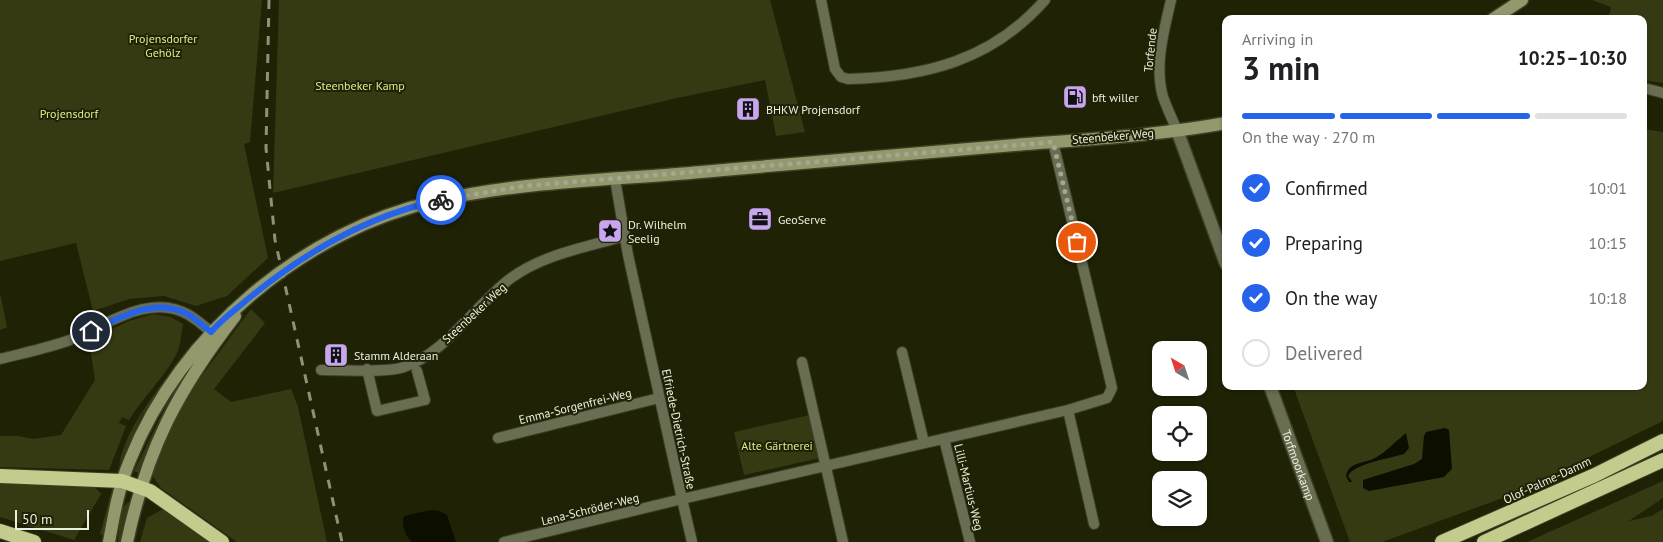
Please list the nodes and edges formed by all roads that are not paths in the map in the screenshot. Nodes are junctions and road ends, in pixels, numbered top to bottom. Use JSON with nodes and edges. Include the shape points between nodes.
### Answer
{"nodes":[{"id":1,"x":821,"y":0,"type":"edge"},
{"id":2,"x":1045,"y":0,"type":"edge"},
{"id":3,"x":1171,"y":0,"type":"edge"},
{"id":4,"x":1522,"y":0,"type":"edge"},
{"id":5,"x":1500,"y":15,"type":"edge"},
{"id":6,"x":1647,"y":89,"type":"edge"},
{"id":7,"x":1663,"y":93,"type":"edge"},
{"id":8,"x":1222,"y":124,"type":"edge"},
{"id":9,"x":1176,"y":130,"type":"junction"},
{"id":10,"x":1053,"y":142,"type":"junction"},
{"id":11,"x":615,"y":180,"type":"junction"},
{"id":12,"x":624,"y":236,"type":"junction"},
{"id":13,"x":1222,"y":253,"type":"edge"},
{"id":14,"x":215,"y":335,"type":"junction"},
{"id":15,"x":902,"y":352,"type":"dead end"},
{"id":16,"x":0,"y":359,"type":"edge"},
{"id":17,"x":802,"y":362,"type":"dead end"},
{"id":18,"x":367,"y":369,"type":"junction"},
{"id":19,"x":321,"y":370,"type":"dead end"},
{"id":20,"x":417,"y":371,"type":"dead end"},
{"id":21,"x":1271,"y":390,"type":"edge"},
{"id":22,"x":659,"y":398,"type":"junction"},
{"id":23,"x":1068,"y":410,"type":"junction"},
{"id":24,"x":498,"y":438,"type":"dead end"},
{"id":25,"x":944,"y":439,"type":"junction"},
{"id":26,"x":1663,"y":441,"type":"edge"},
{"id":27,"x":924,"y":444,"type":"junction"},
{"id":28,"x":1663,"y":460,"type":"edge"},
{"id":29,"x":825,"y":466,"type":"junction"},
{"id":30,"x":0,"y":476,"type":"edge"},
{"id":31,"x":122,"y":481,"type":"junction"},
{"id":32,"x":140,"y":487,"type":"junction"},
{"id":33,"x":682,"y":499,"type":"junction"},
{"id":34,"x":1094,"y":524,"type":"dead end"},
{"id":35,"x":0,"y":531,"type":"edge"},
{"id":36,"x":109,"y":541,"type":"edge"},
{"id":37,"x":34,"y":542,"type":"edge"},
{"id":38,"x":127,"y":542,"type":"edge"},
{"id":39,"x":222,"y":542,"type":"edge"},
{"id":40,"x":504,"y":542,"type":"edge"},
{"id":41,"x":692,"y":542,"type":"edge"},
{"id":42,"x":843,"y":542,"type":"edge"},
{"id":43,"x":970,"y":542,"type":"edge"},
{"id":44,"x":1327,"y":542,"type":"edge"},
{"id":45,"x":1442,"y":542,"type":"edge"},
{"id":46,"x":1484,"y":542,"type":"edge"}],
"edges":[{"from":1,"to":2,"type":"street","via":[[835,69],[841,77],[848,79],[915,73],[967,59],[1007,35]]},
{"from":3,"to":9,"type":"street","name":"Torfende","via":[[1159,73]]},
{"from":4,"to":5,"type":"main road"},
{"from":6,"to":7,"type":"street"},
{"from":8,"to":9,"type":"main road","name":"Steenbeker Weg"},
{"from":9,"to":10,"type":"main road","name":"Steenbeker Weg"},
{"from":9,"to":13,"type":"street"},
{"from":10,"to":11,"type":"main road","name":"Steenbeker Weg"},
{"from":10,"to":23,"type":"street","name":"Elfriede-Dietrich-Straße","via":[[1112,388],[1102,401]]},
{"from":11,"to":12,"type":"street","name":"Elfriede-Dietrich-Straße"},
{"from":11,"to":14,"type":"main road","name":"Steenbeker Weg","via":[[500,189],[412,207],[370,222],[319,247],[284,270],[230,313]]},
{"from":12,"to":18,"type":"street","name":"Steenbeker Weg","via":[[538,262],[504,284],[438,346],[415,362],[403,368]]},
{"from":12,"to":22,"type":"street","name":"Elfriede-Dietrich-Straße"},
{"from":14,"to":16,"type":"street","via":[[183,312],[154,307],[126,315],[68,340]]},
{"from":14,"to":31,"type":"main road","name":"Steenbeker Weg","via":[[189,360],[150,418]]},
{"from":14,"to":32,"type":"main road","name":"Steenbeker Weg","via":[[170,411]]},
{"from":15,"to":27,"type":"street"},
{"from":17,"to":29,"type":"street"},
{"from":18,"to":19,"type":"street","name":"Steenbeker Weg"},
{"from":18,"to":20,"type":"street","via":[[377,411],[425,400]]},
{"from":21,"to":44,"type":"street","name":"Torfmoorkamp"},
{"from":22,"to":24,"type":"street","name":"Emma-Sorgenfrei-Weg"},
{"from":22,"to":33,"type":"street","name":"Elfriede-Dietrich-Straße"},
{"from":23,"to":25,"type":"street","name":"Elfriede-Dietrich-Straße"},
{"from":23,"to":34,"type":"street"},
{"from":25,"to":27,"type":"street","name":"Elfriede-Dietrich-Straße"},
{"from":25,"to":43,"type":"street","name":"Lilli-Martius-Weg"},
{"from":26,"to":45,"type":"highway","name":"Olof-Palme-Damm","via":[[1525,507]]},
{"from":27,"to":29,"type":"street","name":"Elfriede-Dietrich-Straße"},
{"from":28,"to":46,"type":"highway"},
{"from":29,"to":33,"type":"street","name":"Elfriede-Dietrich-Straße"},
{"from":29,"to":42,"type":"street"},
{"from":30,"to":31,"type":"highway"},
{"from":31,"to":32,"type":"highway"},
{"from":31,"to":36,"type":"main road","name":"Steenbeker Weg"},
{"from":32,"to":38,"type":"main road","name":"Steenbeker Weg"},
{"from":32,"to":39,"type":"highway"},
{"from":33,"to":40,"type":"street","name":"Lena-Schröder-Weg"},
{"from":33,"to":41,"type":"street"},
{"from":35,"to":37,"type":"highway"}]}
